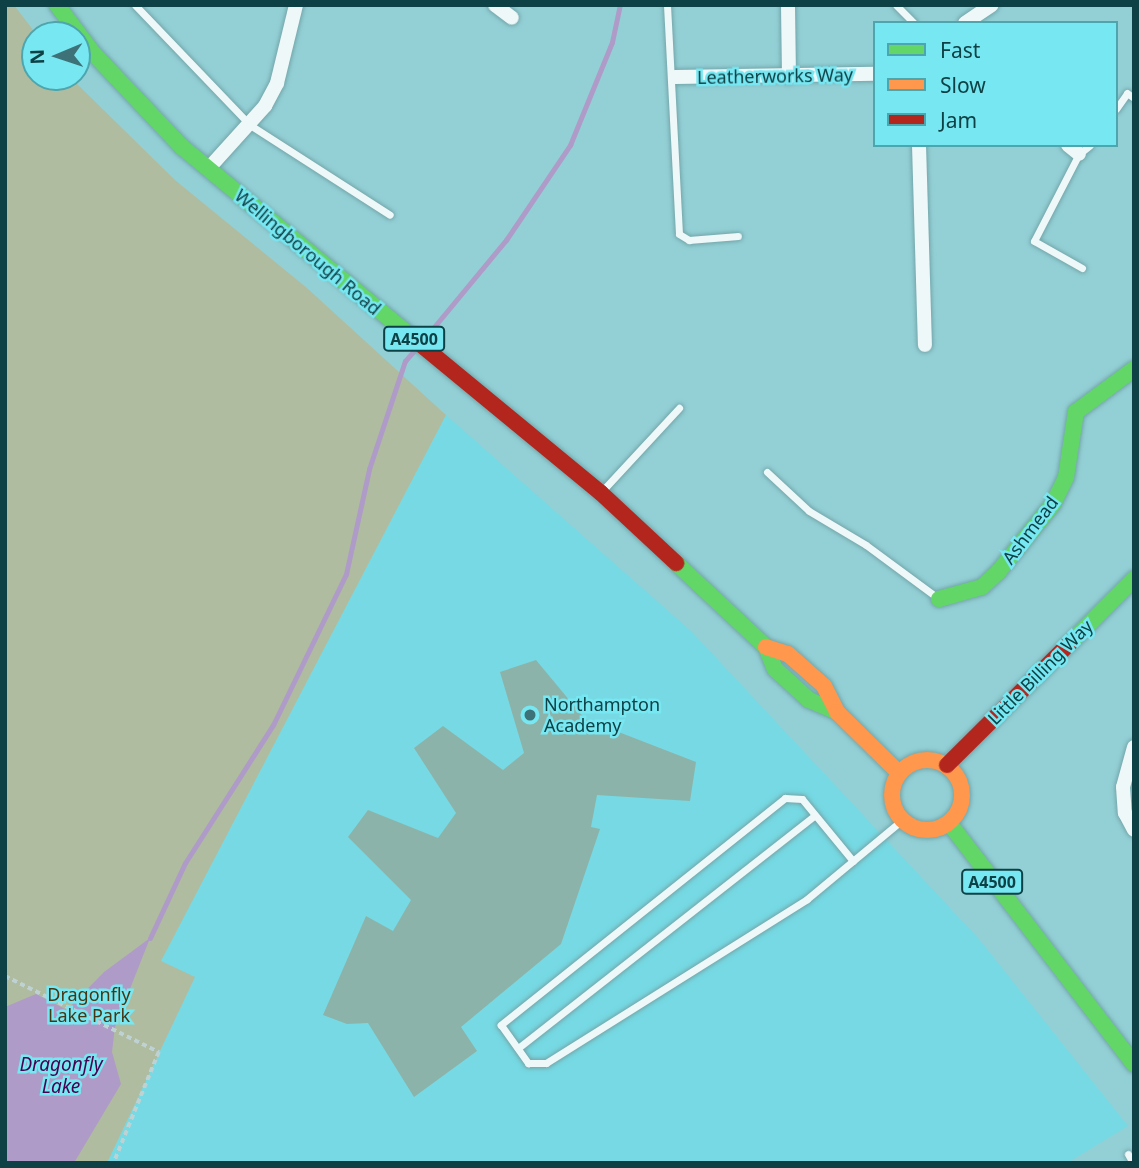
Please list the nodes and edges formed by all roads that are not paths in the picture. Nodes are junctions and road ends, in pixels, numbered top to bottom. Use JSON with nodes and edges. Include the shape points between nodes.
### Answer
{"nodes":[{"id":1,"x":57,"y":5,"type":"edge"},
{"id":2,"x":135,"y":5,"type":"edge"},
{"id":3,"x":296,"y":5,"type":"edge"},
{"id":4,"x":495,"y":5,"type":"edge"},
{"id":5,"x":667,"y":5,"type":"edge"},
{"id":6,"x":788,"y":5,"type":"edge"},
{"id":7,"x":897,"y":5,"type":"edge"},
{"id":8,"x":992,"y":5,"type":"edge"},
{"id":9,"x":512,"y":18,"type":"dead end"},
{"id":10,"x":912,"y":21,"type":"edge"},
{"id":11,"x":968,"y":21,"type":"edge"},
{"id":12,"x":873,"y":74,"type":"edge"},
{"id":13,"x":675,"y":77,"type":"junction"},
{"id":14,"x":789,"y":77,"type":"junction"},
{"id":15,"x":1134,"y":98,"type":"edge"},
{"id":16,"x":1118,"y":106,"type":"edge"},
{"id":17,"x":250,"y":125,"type":"junction"},
{"id":18,"x":919,"y":147,"type":"edge"},
{"id":19,"x":1079,"y":148,"type":"edge"},
{"id":20,"x":209,"y":169,"type":"junction"},
{"id":21,"x":390,"y":215,"type":"dead end"},
{"id":22,"x":738,"y":236,"type":"dead end"},
{"id":23,"x":1082,"y":268,"type":"dead end"},
{"id":24,"x":925,"y":345,"type":"dead end"},
{"id":25,"x":1134,"y":369,"type":"edge"},
{"id":26,"x":679,"y":408,"type":"dead end"},
{"id":27,"x":767,"y":472,"type":"dead end"},
{"id":28,"x":601,"y":493,"type":"junction"},
{"id":29,"x":1134,"y":579,"type":"edge"},
{"id":30,"x":939,"y":599,"type":"joint"},
{"id":31,"x":1134,"y":747,"type":"edge"},
{"id":32,"x":947,"y":765,"type":"junction"},
{"id":33,"x":899,"y":773,"type":"junction"},
{"id":34,"x":816,"y":815,"type":"junction"},
{"id":35,"x":902,"y":820,"type":"junction"},
{"id":36,"x":949,"y":823,"type":"junction"},
{"id":37,"x":1134,"y":830,"type":"edge"},
{"id":38,"x":853,"y":861,"type":"junction"},
{"id":39,"x":518,"y":1048,"type":"junction"},
{"id":40,"x":1134,"y":1064,"type":"edge"},
{"id":41,"x":1128,"y":1154,"type":"dead end"},
{"id":42,"x":1133,"y":1163,"type":"edge"}],
"edges":[{"from":1,"to":20,"type":"main road","name":"Wellingborough Road","number":"A4500","via":[[143,108]]},
{"from":2,"to":17,"type":"lane"},
{"from":3,"to":17,"type":"street","via":[[277,83]]},
{"from":4,"to":9,"type":"street"},
{"from":5,"to":13,"type":"lane"},
{"from":6,"to":14,"type":"street"},
{"from":7,"to":10,"type":"lane"},
{"from":8,"to":11,"type":"street"},
{"from":12,"to":14,"type":"street","name":"Leatherworks Way"},
{"from":13,"to":14,"type":"street","name":"Leatherworks Way"},
{"from":13,"to":22,"type":"lane","via":[[679,234],[689,240]]},
{"from":15,"to":16,"type":"lane","via":[[1127,93]]},
{"from":17,"to":20,"type":"street"},
{"from":17,"to":21,"type":"lane"},
{"from":18,"to":24,"type":"street"},
{"from":19,"to":23,"type":"lane","via":[[1034,241]]},
{"from":20,"to":28,"type":"main road","name":"Wellingborough Road","number":"A4500"},
{"from":25,"to":30,"type":"main road","name":"Ashmead","via":[[1076,412],[1066,477],[1052,504],[999,571],[982,587]]},
{"from":26,"to":28,"type":"lane"},
{"from":27,"to":30,"type":"lane","via":[[809,511],[866,545]]},
{"from":28,"to":33,"type":"main road","name":"Wellingborough Road","number":"A4500","via":[[766,647],[789,654],[824,687],[837,712]]},
{"from":29,"to":32,"type":"main road","name":"Little Billing Way"},
{"from":31,"to":37,"type":"street","via":[[1123,787],[1125,813]]},
{"from":32,"to":33,"type":"main road","via":[[922,760]]},
{"from":32,"to":36,"type":"main road","via":[[963,794]]},
{"from":33,"to":35,"type":"main road","via":[[892,802]]},
{"from":34,"to":38,"type":"lane"},
{"from":34,"to":39,"type":"lane"},
{"from":34,"to":39,"type":"lane","via":[[802,799],[785,798],[501,1025]]},
{"from":35,"to":36,"type":"main road","via":[[925,831]]},
{"from":35,"to":38,"type":"lane"},
{"from":36,"to":40,"type":"main road","number":"A4500"},
{"from":38,"to":39,"type":"lane","via":[[807,899],[547,1063],[528,1063]]},
{"from":41,"to":42,"type":"lane"}]}
